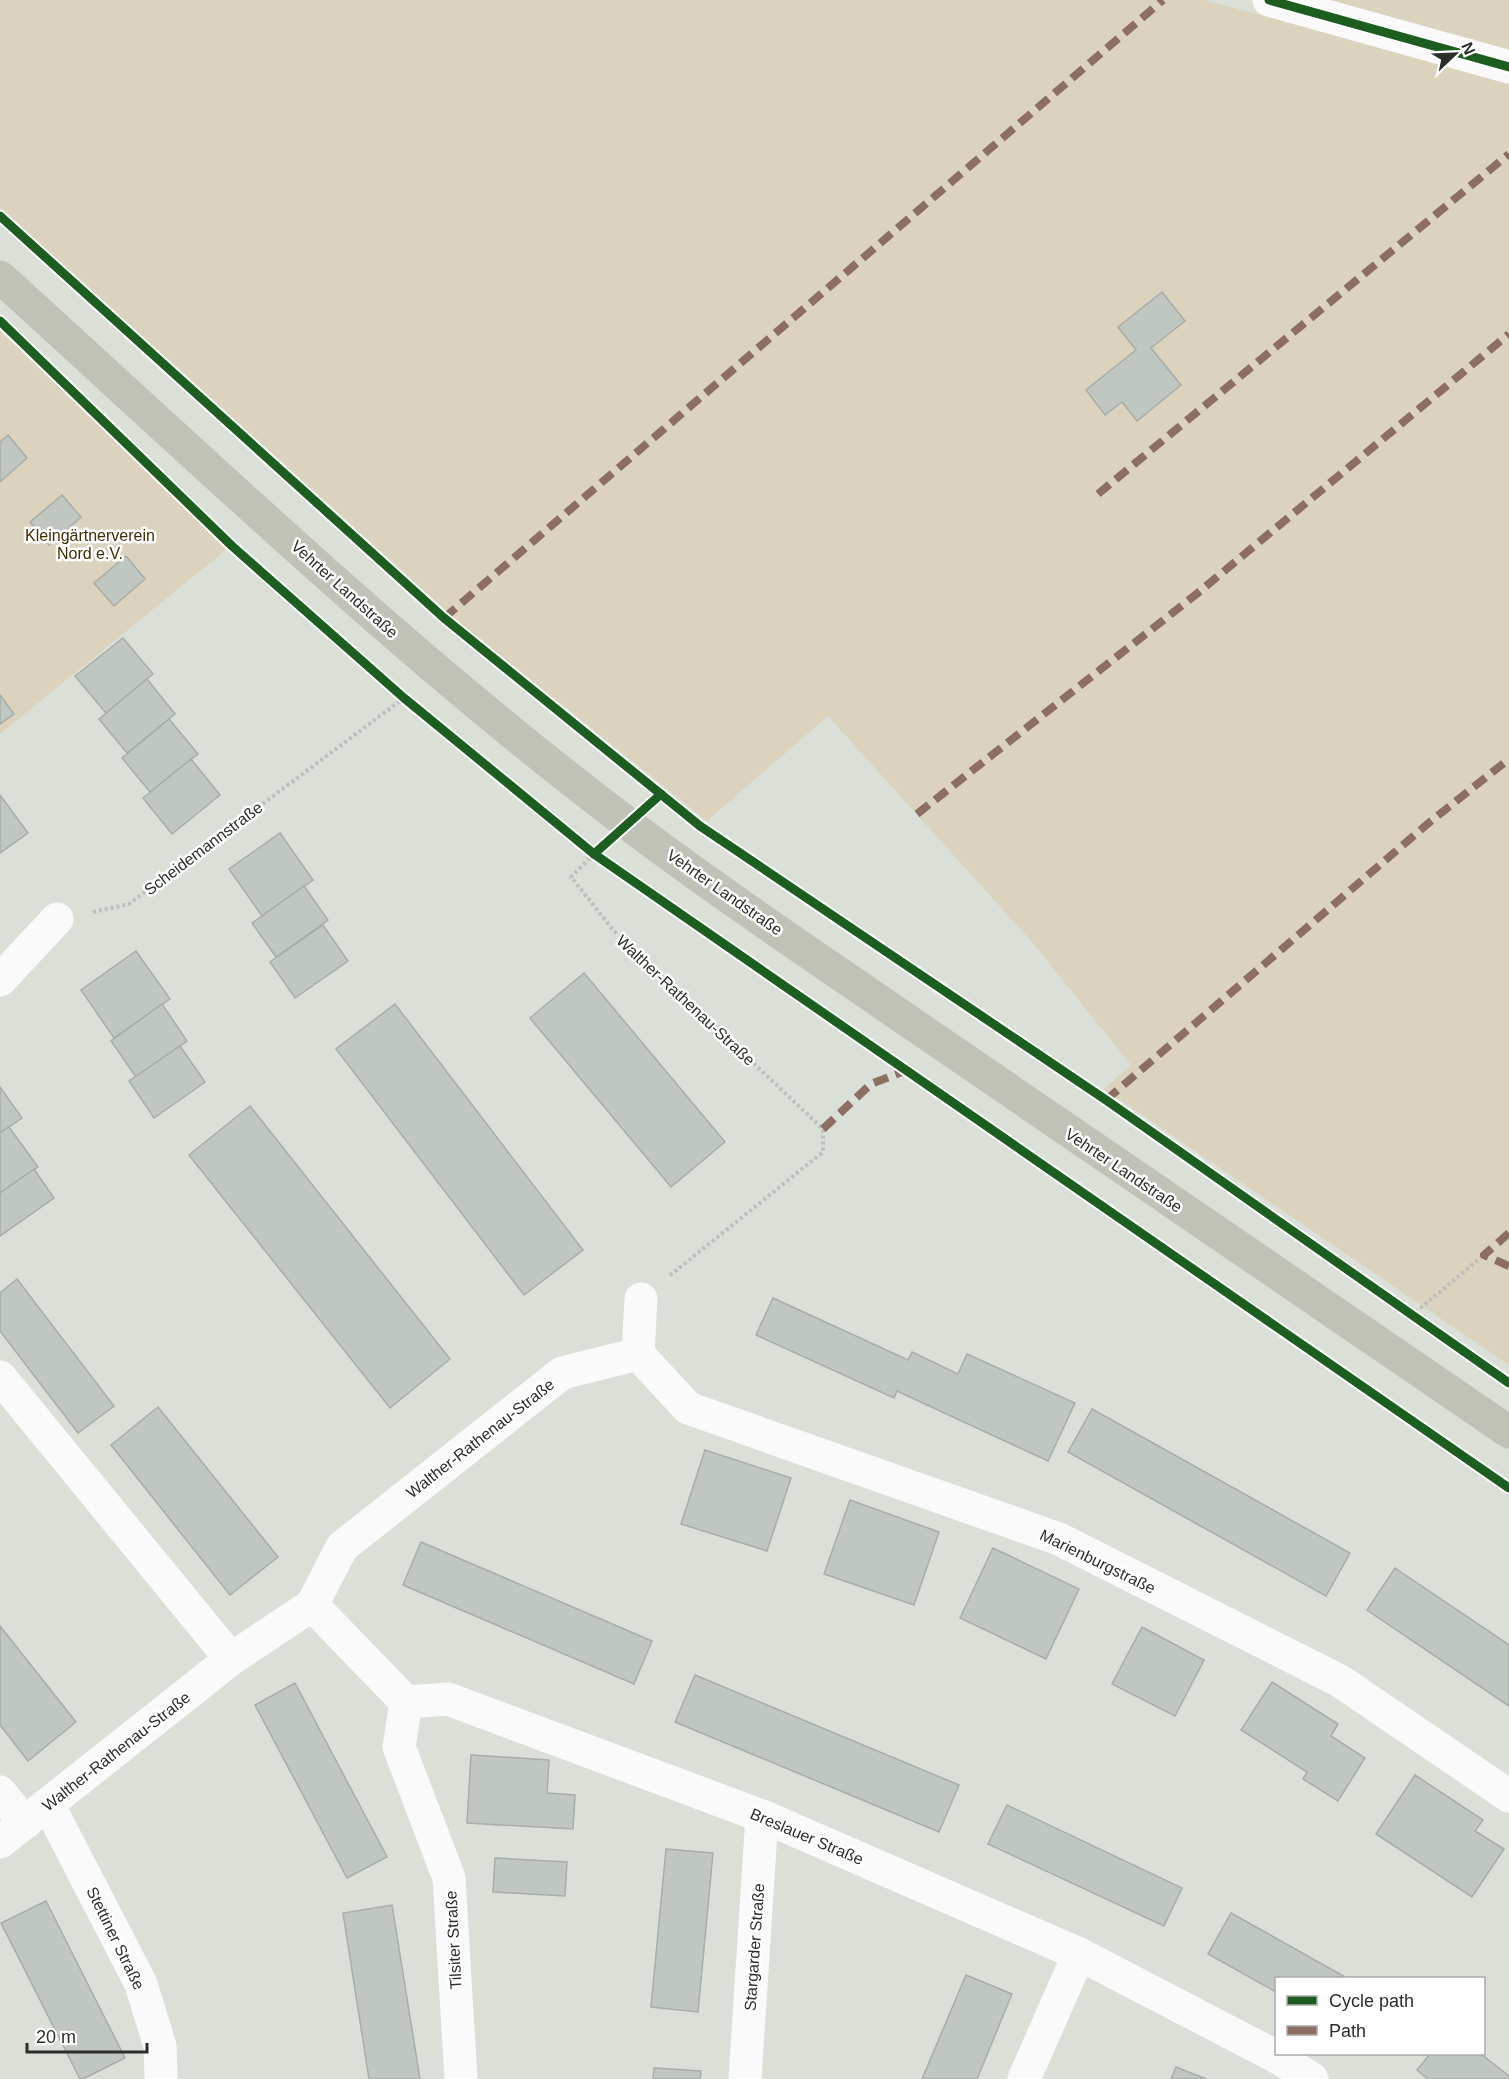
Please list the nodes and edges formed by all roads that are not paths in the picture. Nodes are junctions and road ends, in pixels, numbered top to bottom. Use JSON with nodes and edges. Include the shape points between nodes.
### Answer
{"nodes":[{"id":1,"x":1269,"y":0,"type":"edge"},
{"id":2,"x":1509,"y":67,"type":"edge"},
{"id":3,"x":0,"y":277,"type":"edge"},
{"id":4,"x":57,"y":919,"type":"road end"},
{"id":5,"x":0,"y":980,"type":"edge"},
{"id":6,"x":641,"y":1299,"type":"road end"},
{"id":7,"x":638,"y":1354,"type":"junction"},
{"id":8,"x":0,"y":1377,"type":"edge"},
{"id":9,"x":1509,"y":1432,"type":"edge"},
{"id":10,"x":312,"y":1605,"type":"junction"},
{"id":11,"x":231,"y":1659,"type":"junction"},
{"id":12,"x":406,"y":1702,"type":"junction"},
{"id":13,"x":0,"y":1792,"type":"edge"},
{"id":14,"x":1509,"y":1796,"type":"edge"},
{"id":15,"x":37,"y":1813,"type":"junction"},
{"id":16,"x":762,"y":1816,"type":"junction"},
{"id":17,"x":0,"y":1842,"type":"edge"},
{"id":18,"x":1079,"y":1954,"type":"junction"},
{"id":19,"x":1275,"y":2068,"type":"edge"},
{"id":20,"x":161,"y":2079,"type":"edge"},
{"id":21,"x":461,"y":2079,"type":"edge"},
{"id":22,"x":745,"y":2079,"type":"edge"},
{"id":23,"x":1024,"y":2079,"type":"edge"},
{"id":24,"x":1312,"y":2079,"type":"edge"}],
"edges":[{"from":1,"to":2,"type":"street"},
{"from":3,"to":9,"type":"main road","name":"Vehrter Landstraße","via":[[440,673],[628,823],[1068,1132]]},
{"from":4,"to":5,"type":"street"},
{"from":6,"to":7,"type":"street"},
{"from":7,"to":10,"type":"street","name":"Walther-Rathenau-Straße","via":[[562,1373],[342,1547]]},
{"from":7,"to":14,"type":"street","name":"Marienburgstraße","via":[[688,1408],[1069,1544],[1340,1681]]},
{"from":8,"to":11,"type":"street"},
{"from":10,"to":11,"type":"street","name":"Walther-Rathenau-Straße"},
{"from":10,"to":12,"type":"street"},
{"from":11,"to":15,"type":"street","name":"Walther-Rathenau-Straße"},
{"from":12,"to":16,"type":"street","name":"Breslauer Straße","via":[[448,1699]]},
{"from":12,"to":21,"type":"street","name":"Tilsiter Straße","via":[[399,1747],[449,1878]]},
{"from":13,"to":15,"type":"street","name":"Stettiner Straße"},
{"from":15,"to":17,"type":"street","name":"Walther-Rathenau-Straße"},
{"from":15,"to":20,"type":"street","name":"Stettiner Straße","via":[[141,1984],[160,2046]]},
{"from":16,"to":18,"type":"street","name":"Breslauer Straße"},
{"from":16,"to":22,"type":"street","name":"Stargarder Straße"},
{"from":18,"to":19,"type":"street","name":"Breslauer Straße"},
{"from":18,"to":23,"type":"street"},
{"from":19,"to":24,"type":"street","name":"Breslauer Straße"}]}
